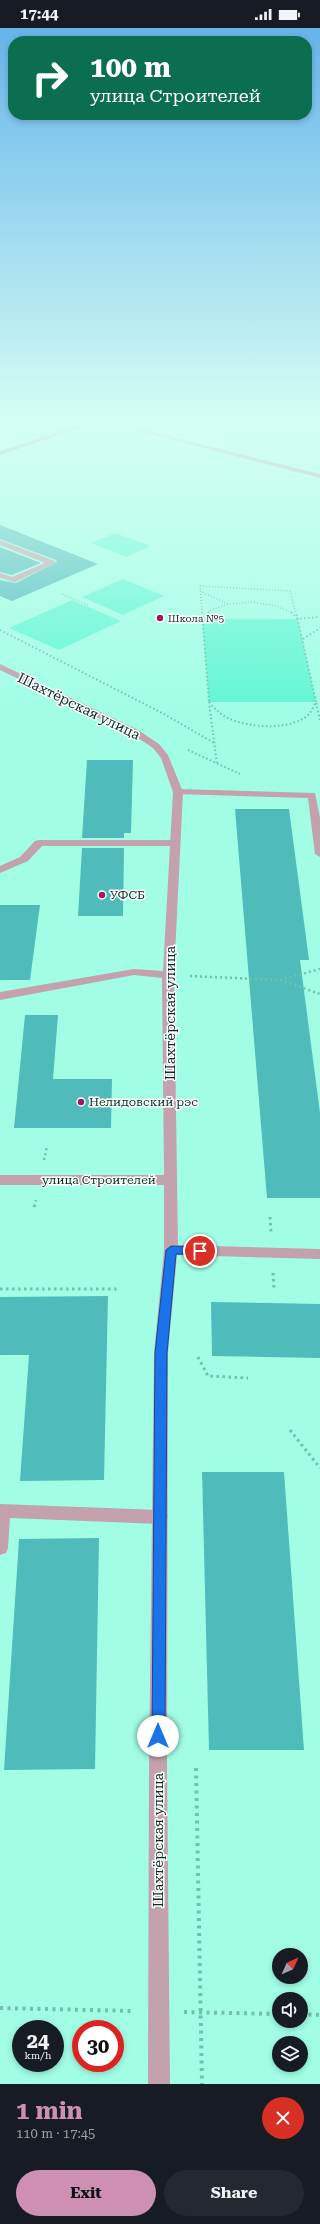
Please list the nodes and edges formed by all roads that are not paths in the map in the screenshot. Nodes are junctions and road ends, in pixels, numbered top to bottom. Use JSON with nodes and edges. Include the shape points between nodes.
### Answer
{"nodes":[{"id":1,"x":0,"y":542,"type":"edge"},
{"id":2,"x":0,"y":575,"type":"edge"},
{"id":3,"x":0,"y":667,"type":"edge"},
{"id":4,"x":178,"y":792,"type":"junction"},
{"id":5,"x":316,"y":795,"type":"edge"},
{"id":6,"x":175,"y":843,"type":"junction"},
{"id":7,"x":320,"y":854,"type":"edge"},
{"id":8,"x":0,"y":870,"type":"edge"},
{"id":9,"x":168,"y":975,"type":"junction"},
{"id":10,"x":0,"y":996,"type":"edge"},
{"id":11,"x":0,"y":1180,"type":"edge"},
{"id":12,"x":171,"y":1180,"type":"junction"},
{"id":13,"x":171,"y":1250,"type":"junction"},
{"id":14,"x":320,"y":1254,"type":"edge"},
{"id":15,"x":2,"y":1511,"type":"edge"},
{"id":16,"x":160,"y":1517,"type":"junction"},
{"id":17,"x":0,"y":1548,"type":"edge"},
{"id":18,"x":159,"y":2084,"type":"edge"}],
"edges":[{"from":1,"to":2,"type":"street","via":[[52,563],[12,580]]},
{"from":3,"to":4,"type":"street","name":"Шахтёрская улица","via":[[135,732],[156,746],[165,757]]},
{"from":4,"to":5,"type":"street"},
{"from":4,"to":6,"type":"street","name":"Шахтёрская улица"},
{"from":5,"to":7,"type":"street"},
{"from":6,"to":8,"type":"street","via":[[39,843],[24,859]]},
{"from":6,"to":9,"type":"street","name":"Шахтёрская улица"},
{"from":9,"to":10,"type":"street","via":[[134,972]]},
{"from":9,"to":12,"type":"street","name":"Шахтёрская улица"},
{"from":11,"to":12,"type":"street","name":"улица Строителей"},
{"from":12,"to":13,"type":"street","name":"улица Строителей"},
{"from":13,"to":14,"type":"street"},
{"from":13,"to":16,"type":"street","name":"Шахтёрская улица","via":[[161,1353]]},
{"from":15,"to":16,"type":"street"},
{"from":15,"to":17,"type":"street"},
{"from":16,"to":18,"type":"street","name":"Шахтёрская улица"}]}
